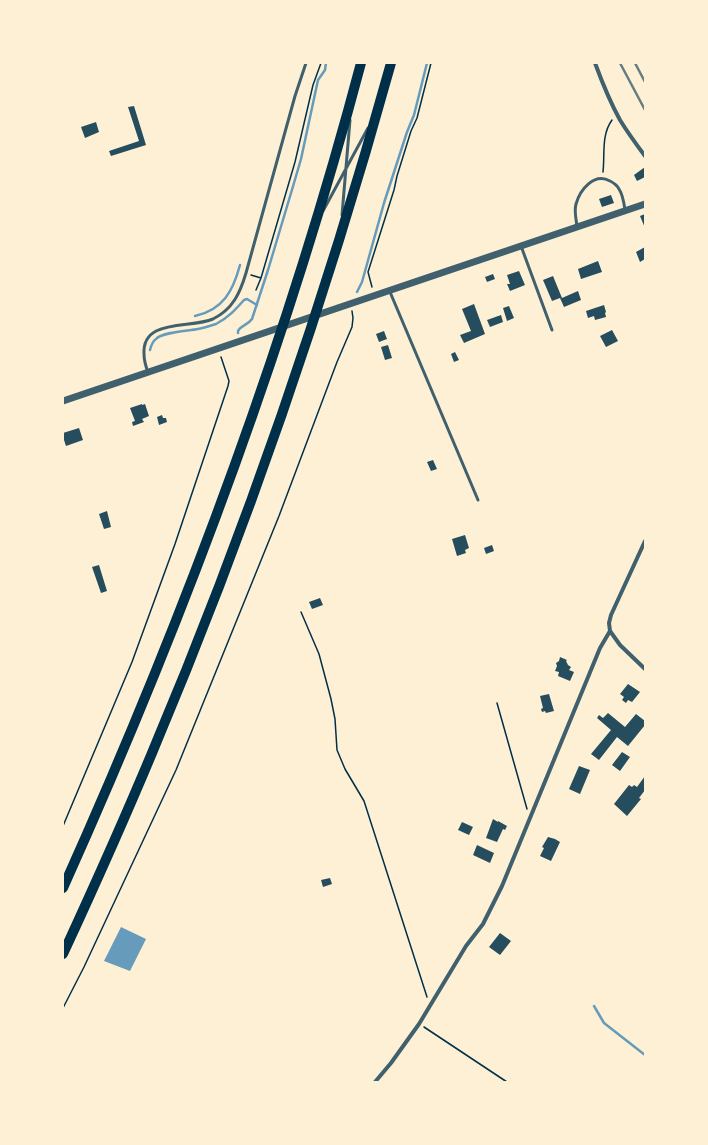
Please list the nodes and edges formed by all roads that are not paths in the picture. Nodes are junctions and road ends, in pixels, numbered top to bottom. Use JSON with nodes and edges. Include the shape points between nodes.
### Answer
{"nodes":[{"id":1,"x":306,"y":63,"type":"edge"},
{"id":2,"x":361,"y":63,"type":"edge"},
{"id":3,"x":391,"y":63,"type":"edge"},
{"id":4,"x":595,"y":63,"type":"edge"},
{"id":5,"x":351,"y":102,"type":"junction"},
{"id":6,"x":378,"y":109,"type":"junction"},
{"id":7,"x":645,"y":156,"type":"edge"},
{"id":8,"x":346,"y":169,"type":"junction"},
{"id":9,"x":645,"y":204,"type":"edge"},
{"id":10,"x":625,"y":210,"type":"junction"},
{"id":11,"x":577,"y":226,"type":"junction"},
{"id":12,"x":314,"y":228,"type":"junction"},
{"id":13,"x":341,"y":236,"type":"junction"},
{"id":14,"x":521,"y":245,"type":"junction"},
{"id":15,"x":389,"y":290,"type":"junction"},
{"id":16,"x":552,"y":330,"type":"dead end"},
{"id":17,"x":148,"y":372,"type":"junction"},
{"id":18,"x":63,"y":401,"type":"edge"},
{"id":19,"x":478,"y":500,"type":"dead end"},
{"id":20,"x":645,"y":541,"type":"edge"},
{"id":21,"x":610,"y":631,"type":"junction"},
{"id":22,"x":645,"y":669,"type":"edge"},
{"id":23,"x":63,"y":888,"type":"edge"},
{"id":24,"x":63,"y":954,"type":"edge"},
{"id":25,"x":375,"y":1082,"type":"edge"}],
"edges":[{"from":1,"to":17,"type":"lane","via":[[243,284],[236,299],[212,319],[160,329],[151,334],[144,348]]},
{"from":2,"to":5,"type":"highway"},
{"from":3,"to":6,"type":"highway"},
{"from":4,"to":7,"type":"street","via":[[618,115]]},
{"from":5,"to":8,"type":"lane"},
{"from":5,"to":12,"type":"highway"},
{"from":6,"to":8,"type":"lane"},
{"from":6,"to":13,"type":"highway"},
{"from":8,"to":12,"type":"lane"},
{"from":8,"to":13,"type":"lane"},
{"from":9,"to":10,"type":"street"},
{"from":10,"to":11,"type":"street"},
{"from":10,"to":11,"type":"lane","via":[[619,188],[607,179],[601,178],[593,181],[581,192],[576,204]]},
{"from":11,"to":14,"type":"street"},
{"from":12,"to":23,"type":"highway","via":[[218,514],[124,749]]},
{"from":13,"to":24,"type":"highway","via":[[284,409],[208,616],[123,821]]},
{"from":14,"to":15,"type":"street"},
{"from":14,"to":16,"type":"lane"},
{"from":15,"to":17,"type":"street"},
{"from":15,"to":19,"type":"lane"},
{"from":17,"to":18,"type":"street"},
{"from":20,"to":21,"type":"street","via":[[611,615]]},
{"from":21,"to":22,"type":"street","via":[[620,645]]},
{"from":21,"to":25,"type":"street","via":[[600,648],[484,924],[466,946],[420,1024]]}]}
